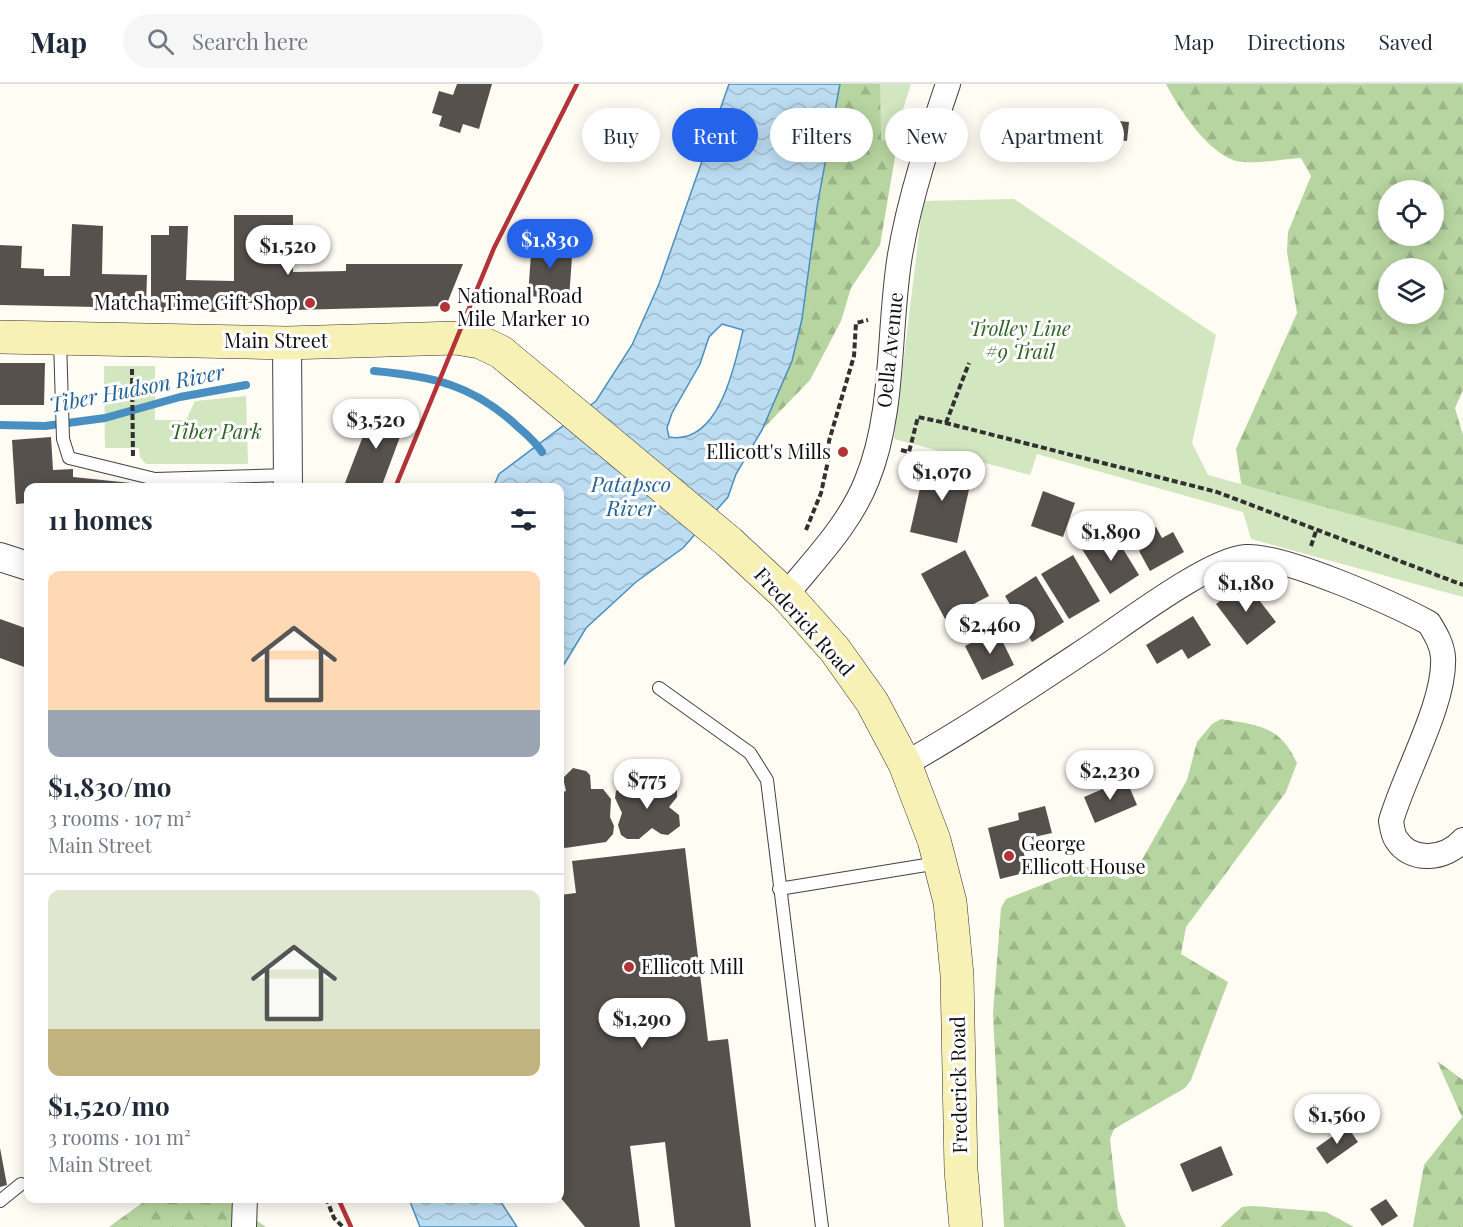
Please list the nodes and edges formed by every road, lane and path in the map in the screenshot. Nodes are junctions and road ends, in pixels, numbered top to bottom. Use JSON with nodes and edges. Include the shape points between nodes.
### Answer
{"nodes":[{"id":1,"x":948,"y":84,"type":"edge"},
{"id":2,"x":893,"y":322,"type":"junction"},
{"id":3,"x":0,"y":338,"type":"edge"},
{"id":4,"x":60,"y":340,"type":"junction"},
{"id":5,"x":287,"y":342,"type":"junction"},
{"id":6,"x":969,"y":363,"type":"dead end"},
{"id":7,"x":132,"y":373,"type":"dead end"},
{"id":8,"x":539,"y":382,"type":"joint"},
{"id":9,"x":946,"y":423,"type":"junction"},
{"id":10,"x":133,"y":433,"type":"dead end"},
{"id":11,"x":894,"y":448,"type":"dead end"},
{"id":12,"x":288,"y":481,"type":"edge"},
{"id":13,"x":801,"y":536,"type":"dead end"},
{"id":14,"x":0,"y":557,"type":"edge"},
{"id":15,"x":24,"y":565,"type":"edge"},
{"id":16,"x":1463,"y":585,"type":"edge"},
{"id":17,"x":786,"y":595,"type":"junction"},
{"id":18,"x":659,"y":688,"type":"dead end"},
{"id":19,"x":905,"y":764,"type":"junction"},
{"id":20,"x":1463,"y":840,"type":"edge"},
{"id":21,"x":940,"y":863,"type":"junction"},
{"id":22,"x":779,"y":890,"type":"junction"},
{"id":23,"x":21,"y":1184,"type":"dead end"},
{"id":24,"x":0,"y":1201,"type":"edge"},
{"id":25,"x":245,"y":1203,"type":"edge"},
{"id":26,"x":328,"y":1203,"type":"edge"},
{"id":27,"x":244,"y":1227,"type":"edge"},
{"id":28,"x":343,"y":1227,"type":"edge"},
{"id":29,"x":822,"y":1227,"type":"edge"},
{"id":30,"x":966,"y":1227,"type":"edge"}],
"edges":[{"from":1,"to":2,"type":"street","name":"Oella Avenue","via":[[920,166],[900,255]]},
{"from":2,"to":13,"type":"path","via":[[856,323],[854,356],[829,441],[820,493]]},
{"from":2,"to":17,"type":"street","name":"Oella Avenue","via":[[882,420],[868,479],[837,532]]},
{"from":3,"to":4,"type":"main road","name":"Main Street"},
{"from":4,"to":5,"type":"main road","name":"Main Street"},
{"from":4,"to":12,"type":"lane","via":[[63,439],[69,458],[155,479]]},
{"from":5,"to":8,"type":"main road","name":"Main Street","via":[[431,338],[480,342],[501,352]]},
{"from":5,"to":12,"type":"street"},
{"from":6,"to":9,"type":"path"},
{"from":7,"to":10,"type":"path"},
{"from":8,"to":17,"type":"main road","name":"Frederick Road"},
{"from":9,"to":11,"type":"path","via":[[918,417],[909,452]]},
{"from":9,"to":16,"type":"path","via":[[1217,492]]},
{"from":14,"to":15,"type":"street"},
{"from":17,"to":19,"type":"main road","name":"Frederick Road","via":[[835,650],[872,702]]},
{"from":18,"to":22,"type":"lane","via":[[750,753],[767,780]]},
{"from":19,"to":20,"type":"street","via":[[1224,562],[1263,558],[1302,569],[1429,623],[1443,656],[1441,681],[1391,821],[1395,838],[1406,850],[1423,858],[1439,855]]},
{"from":19,"to":21,"type":"main road","name":"Frederick Road"},
{"from":21,"to":22,"type":"lane"},
{"from":21,"to":30,"type":"main road","name":"Frederick Road","via":[[950,902],[957,975]]},
{"from":22,"to":29,"type":"lane"},
{"from":23,"to":24,"type":"lane"},
{"from":25,"to":27,"type":"street"},
{"from":26,"to":28,"type":"path"}]}
